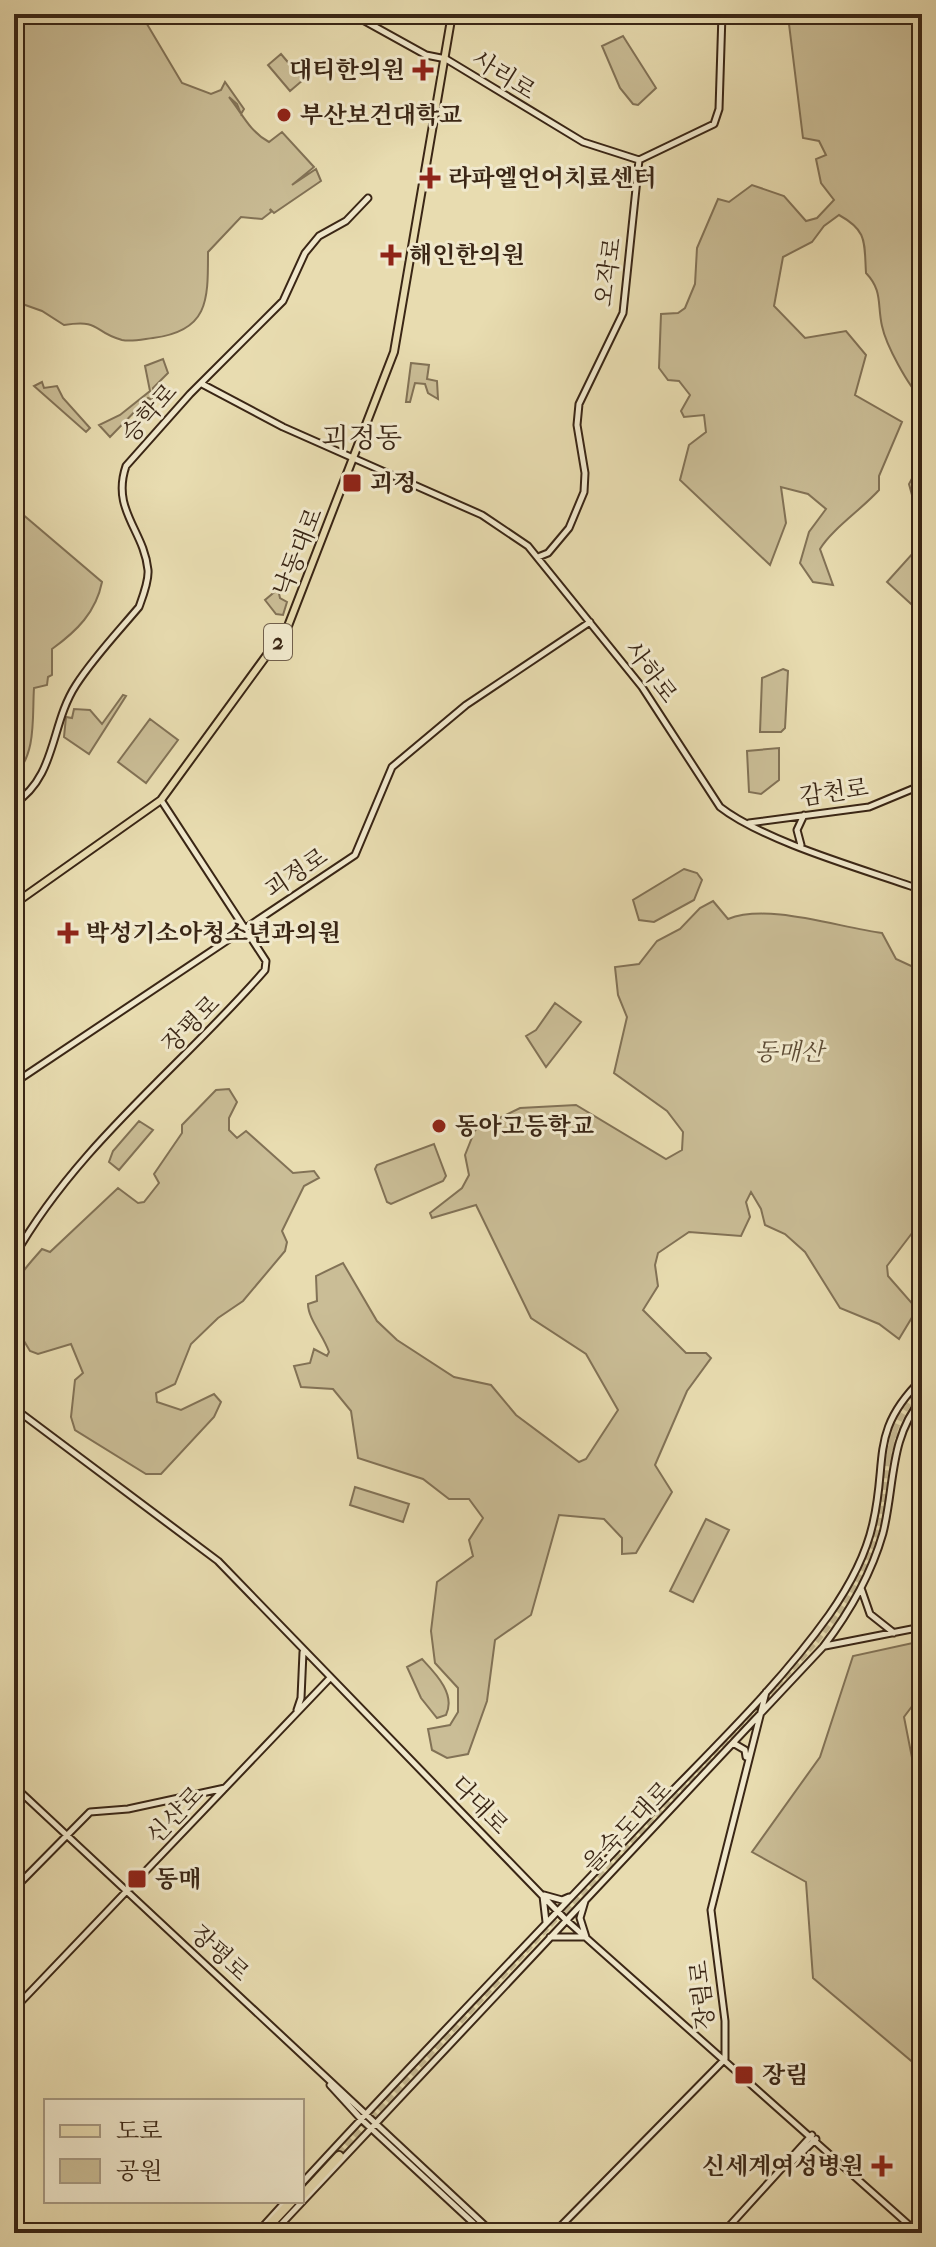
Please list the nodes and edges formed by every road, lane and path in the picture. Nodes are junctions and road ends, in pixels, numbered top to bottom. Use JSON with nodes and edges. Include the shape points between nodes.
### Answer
{"nodes":[{"id":1,"x":352,"y":14,"type":"edge"},
{"id":2,"x":452,"y":14,"type":"edge"},
{"id":3,"x":722,"y":14,"type":"edge"},
{"id":4,"x":446,"y":59,"type":"junction"},
{"id":5,"x":639,"y":160,"type":"junction"},
{"id":6,"x":368,"y":198,"type":"dead end"},
{"id":7,"x":202,"y":384,"type":"junction"},
{"id":8,"x":355,"y":460,"type":"junction"},
{"id":9,"x":538,"y":557,"type":"junction"},
{"id":10,"x":590,"y":622,"type":"junction"},
{"id":11,"x":922,"y":785,"type":"edge"},
{"id":12,"x":161,"y":800,"type":"junction"},
{"id":13,"x":14,"y":804,"type":"edge"},
{"id":14,"x":804,"y":815,"type":"junction"},
{"id":15,"x":748,"y":823,"type":"junction"},
{"id":16,"x":801,"y":846,"type":"junction"},
{"id":17,"x":922,"y":890,"type":"edge"},
{"id":18,"x":14,"y":904,"type":"edge"},
{"id":19,"x":245,"y":930,"type":"junction"},
{"id":20,"x":14,"y":1083,"type":"edge"},
{"id":21,"x":14,"y":1257,"type":"edge"},
{"id":22,"x":922,"y":1379,"type":"edge"},
{"id":23,"x":922,"y":1399,"type":"edge"},
{"id":24,"x":15,"y":1412,"type":"edge"},
{"id":25,"x":861,"y":1588,"type":"junction"},
{"id":26,"x":922,"y":1627,"type":"edge"},
{"id":27,"x":894,"y":1633,"type":"junction"},
{"id":28,"x":812,"y":1638,"type":"junction"},
{"id":29,"x":823,"y":1647,"type":"junction"},
{"id":30,"x":303,"y":1651,"type":"junction"},
{"id":31,"x":329,"y":1679,"type":"junction"},
{"id":32,"x":766,"y":1691,"type":"junction"},
{"id":33,"x":761,"y":1712,"type":"junction"},
{"id":34,"x":295,"y":1715,"type":"junction"},
{"id":35,"x":732,"y":1743,"type":"junction"},
{"id":36,"x":747,"y":1760,"type":"junction"},
{"id":37,"x":14,"y":1786,"type":"edge"},
{"id":38,"x":226,"y":1787,"type":"junction"},
{"id":39,"x":68,"y":1834,"type":"junction"},
{"id":40,"x":14,"y":1889,"type":"edge"},
{"id":41,"x":128,"y":1890,"type":"junction"},
{"id":42,"x":543,"y":1895,"type":"junction"},
{"id":43,"x":573,"y":1895,"type":"junction"},
{"id":44,"x":586,"y":1897,"type":"junction"},
{"id":45,"x":558,"y":1911,"type":"junction"},
{"id":46,"x":565,"y":1919,"type":"junction"},
{"id":47,"x":545,"y":1925,"type":"junction"},
{"id":48,"x":549,"y":1937,"type":"junction"},
{"id":49,"x":586,"y":1937,"type":"junction"},
{"id":50,"x":14,"y":2009,"type":"edge"},
{"id":51,"x":725,"y":2059,"type":"junction"},
{"id":52,"x":364,"y":2118,"type":"junction"},
{"id":53,"x":373,"y":2126,"type":"junction"},
{"id":54,"x":814,"y":2137,"type":"junction"},
{"id":55,"x":304,"y":2181,"type":"edge"},
{"id":56,"x":304,"y":2188,"type":"edge"},
{"id":57,"x":304,"y":2194,"type":"edge"},
{"id":58,"x":304,"y":2194,"type":"edge"},
{"id":59,"x":290,"y":2203,"type":"edge"},
{"id":60,"x":295,"y":2203,"type":"edge"},
{"id":61,"x":464,"y":2211,"type":"junction"},
{"id":62,"x":265,"y":2233,"type":"edge"},
{"id":63,"x":484,"y":2233,"type":"edge"},
{"id":64,"x":493,"y":2233,"type":"edge"},
{"id":65,"x":554,"y":2233,"type":"edge"},
{"id":66,"x":725,"y":2233,"type":"edge"},
{"id":67,"x":918,"y":2233,"type":"edge"}],
"edges":[{"from":1,"to":4,"type":"main road","name":"사리로","via":[[426,55]]},
{"from":2,"to":4,"type":"main road","name":"낙동대로","number":"2"},
{"from":3,"to":5,"type":"main road","via":[[714,124]]},
{"from":4,"to":5,"type":"main road","name":"사리로","via":[[583,142]]},
{"from":4,"to":8,"type":"main road","name":"낙동대로","number":"2","via":[[394,352]]},
{"from":5,"to":9,"type":"main road","name":"오작로","via":[[623,313],[579,404],[584,492],[569,528]]},
{"from":6,"to":7,"type":"main road","name":"승학로","via":[[346,221],[319,236],[305,253],[283,301]]},
{"from":7,"to":8,"type":"main road","name":"사하로"},
{"from":7,"to":13,"type":"main road","name":"승학로","via":[[126,466],[123,508],[148,571],[144,592],[139,607],[76,684],[45,770]]},
{"from":8,"to":9,"type":"main road","name":"사하로","via":[[482,515]]},
{"from":8,"to":12,"type":"main road","name":"낙동대로","number":"2","via":[[288,626]]},
{"from":9,"to":10,"type":"main road","name":"사하로"},
{"from":10,"to":15,"type":"main road","name":"사하로","via":[[650,698],[716,803]]},
{"from":10,"to":19,"type":"main road","name":"괴정로","via":[[466,705],[392,767],[355,855]]},
{"from":11,"to":14,"type":"main road","name":"감천로","via":[[876,805]]},
{"from":12,"to":18,"type":"main road","name":"낙동대로","number":"2"},
{"from":12,"to":19,"type":"main road","name":"장평로"},
{"from":14,"to":15,"type":"main road","name":"감천로"},
{"from":14,"to":16,"type":"main road","via":[[797,830]]},
{"from":15,"to":16,"type":"main road","name":"사하로"},
{"from":16,"to":17,"type":"main road","name":"사하로"},
{"from":19,"to":20,"type":"main road","name":"괴정로"},
{"from":19,"to":21,"type":"main road","name":"장평로","via":[[266,961],[265,970],[122,1116],[40,1214]]},
{"from":22,"to":28,"type":"main road","name":"을숙도대로","via":[[900,1401],[884,1435],[873,1523],[863,1556]]},
{"from":23,"to":25,"type":"main road","name":"을숙도대로","via":[[899,1435],[883,1532]]},
{"from":24,"to":30,"type":"main road","name":"다대로","via":[[218,1561]]},
{"from":25,"to":27,"type":"main road","via":[[870,1614]]},
{"from":25,"to":29,"type":"main road","name":"을숙도대로"},
{"from":26,"to":27,"type":"main road"},
{"from":27,"to":29,"type":"main road"},
{"from":28,"to":29,"type":"main road"},
{"from":28,"to":32,"type":"main road","name":"을숙도대로"},
{"from":29,"to":33,"type":"main road","name":"을숙도대로"},
{"from":30,"to":31,"type":"main road","name":"다대로"},
{"from":30,"to":34,"type":"main road"},
{"from":31,"to":34,"type":"main road","name":"신산로"},
{"from":31,"to":42,"type":"main road","name":"다대로"},
{"from":32,"to":33,"type":"main road","name":"장림로"},
{"from":32,"to":43,"type":"main road","name":"을숙도대로"},
{"from":33,"to":35,"type":"main road","name":"을숙도대로"},
{"from":33,"to":36,"type":"main road","name":"장림로"},
{"from":34,"to":38,"type":"main road","name":"신산로"},
{"from":35,"to":36,"type":"main road","via":[[745,1750]]},
{"from":35,"to":44,"type":"main road","name":"을숙도대로"},
{"from":36,"to":51,"type":"main road","name":"장림로","via":[[711,1910]]},
{"from":37,"to":39,"type":"main road","name":"장평로"},
{"from":38,"to":39,"type":"main road","via":[[128,1809],[93,1810]]},
{"from":38,"to":41,"type":"main road","name":"신산로"},
{"from":39,"to":40,"type":"main road"},
{"from":39,"to":41,"type":"main road","name":"장평로"},
{"from":41,"to":50,"type":"main road","name":"신산로"},
{"from":41,"to":52,"type":"main road","name":"장평로"},
{"from":42,"to":43,"type":"main road","via":[[562,1900]]},
{"from":42,"to":45,"type":"main road","name":"다대로"},
{"from":42,"to":47,"type":"main road"},
{"from":43,"to":45,"type":"main road","name":"을숙도대로"},
{"from":44,"to":46,"type":"main road","name":"을숙도대로"},
{"from":44,"to":49,"type":"main road","via":[[580,1918]]},
{"from":45,"to":46,"type":"main road","name":"다대로"},
{"from":45,"to":47,"type":"main road","name":"을숙도대로"},
{"from":46,"to":48,"type":"main road","name":"을숙도대로"},
{"from":46,"to":49,"type":"main road","name":"다대로"},
{"from":47,"to":52,"type":"main road","name":"을숙도대로"},
{"from":48,"to":49,"type":"main road"},
{"from":48,"to":53,"type":"main road","name":"을숙도대로"},
{"from":49,"to":51,"type":"main road","name":"다대로"},
{"from":51,"to":54,"type":"main road","name":"다대로"},
{"from":51,"to":65,"type":"main road","name":"장림로"},
{"from":52,"to":53,"type":"main road","name":"장평로"},
{"from":52,"to":55,"type":"main road","name":"을숙도대로"},
{"from":53,"to":57,"type":"main road","name":"을숙도대로"},
{"from":53,"to":61,"type":"main road","name":"장평로"},
{"from":54,"to":66,"type":"main road"},
{"from":54,"to":67,"type":"main road","name":"다대로"},
{"from":56,"to":58,"type":"highway","via":[[338,2155]]},
{"from":59,"to":62,"type":"highway"},
{"from":60,"to":62,"type":"main road","name":"을숙도대로"},
{"from":61,"to":63,"type":"main road","name":"장평로"},
{"from":61,"to":64,"type":"main road","name":"장평로"}]}
